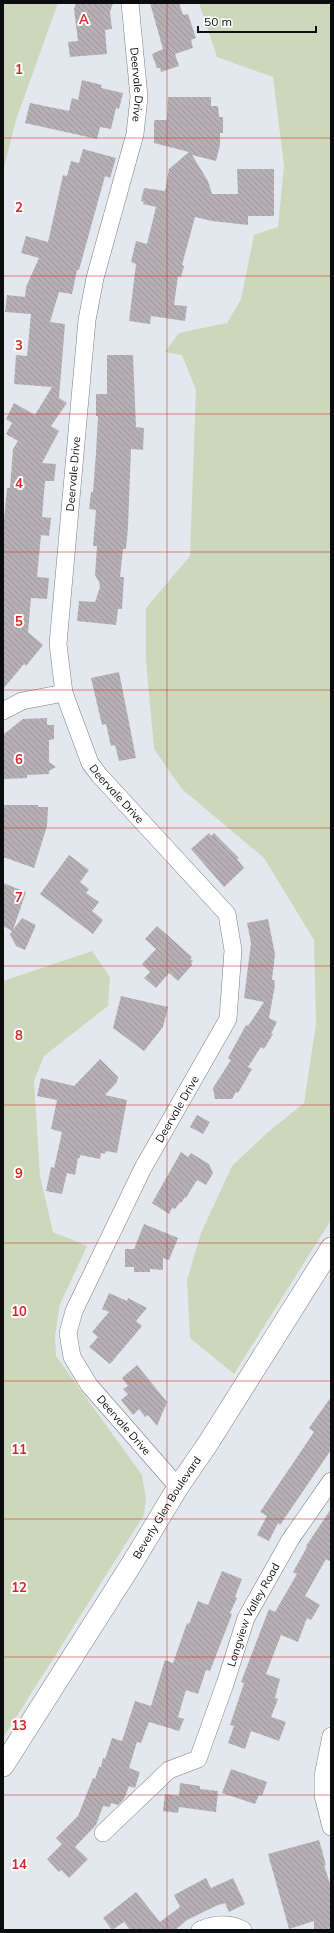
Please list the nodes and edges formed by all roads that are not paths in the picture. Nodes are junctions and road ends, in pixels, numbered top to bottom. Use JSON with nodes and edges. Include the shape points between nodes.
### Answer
{"nodes":[{"id":1,"x":130,"y":3,"type":"edge"},
{"id":2,"x":64,"y":693,"type":"junction"},
{"id":3,"x":3,"y":711,"type":"edge"},
{"id":4,"x":331,"y":1248,"type":"edge"},
{"id":5,"x":331,"y":1481,"type":"edge"},
{"id":6,"x":178,"y":1487,"type":"junction"},
{"id":7,"x":331,"y":1736,"type":"edge"},
{"id":8,"x":3,"y":1766,"type":"edge"},
{"id":9,"x":331,"y":1827,"type":"edge"},
{"id":10,"x":103,"y":1833,"type":"dead end"},
{"id":11,"x":200,"y":1930,"type":"edge"},
{"id":12,"x":243,"y":1930,"type":"edge"}],
"edges":[{"from":1,"to":2,"type":"street","name":"Deervale Drive","via":[[139,97],[135,134],[95,278],[87,320],[58,644]]},
{"from":2,"to":3,"type":"street","via":[[22,701]]},
{"from":2,"to":6,"type":"street","name":"Deervale Drive","via":[[90,763],[227,914],[233,950],[228,1019],[143,1168],[74,1310],[68,1333],[72,1357],[89,1385]]},
{"from":4,"to":6,"type":"main road","name":"Beverly Glen Boulevard"},
{"from":5,"to":10,"type":"street","name":"Longview Valley Road","via":[[290,1540],[246,1618],[198,1759],[168,1770]]},
{"from":6,"to":8,"type":"main road","name":"Beverly Glen Boulevard"},
{"from":7,"to":9,"type":"street","via":[[322,1795]]},
{"from":11,"to":12,"type":"street","via":[[210,1926],[234,1925]]}]}
